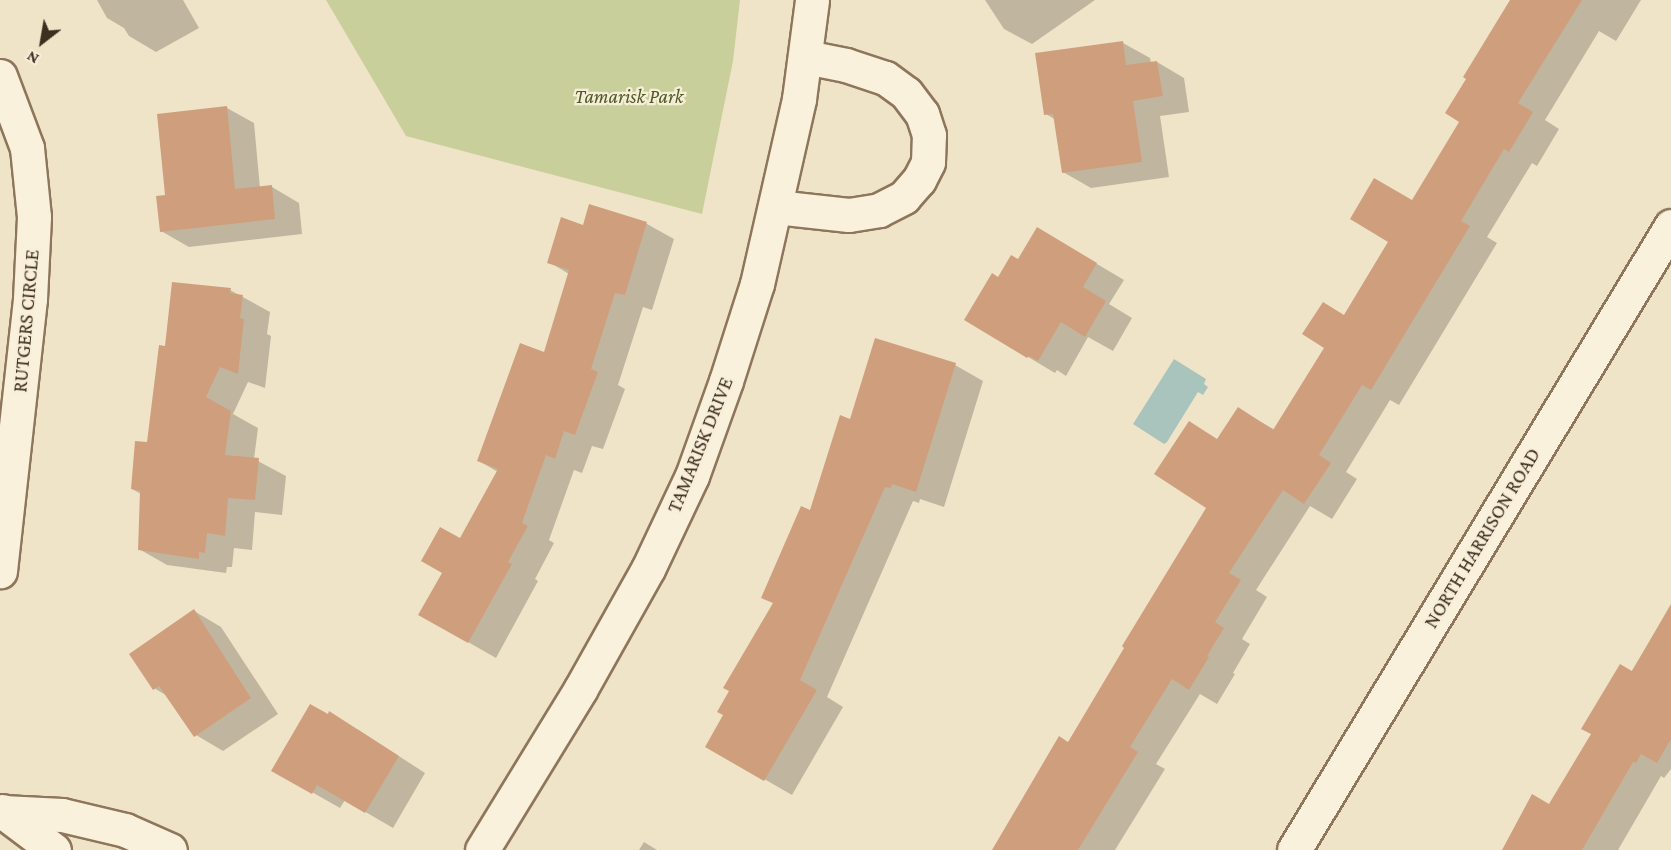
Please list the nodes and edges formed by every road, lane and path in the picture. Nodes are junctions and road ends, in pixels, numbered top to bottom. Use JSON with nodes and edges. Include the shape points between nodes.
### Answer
{"nodes":[{"id":1,"x":812,"y":0,"type":"edge"},
{"id":2,"x":806,"y":57,"type":"junction"},
{"id":3,"x":0,"y":76,"type":"edge"},
{"id":4,"x":776,"y":207,"type":"junction"},
{"id":5,"x":1671,"y":226,"type":"edge"},
{"id":6,"x":0,"y":571,"type":"edge"},
{"id":7,"x":2,"y":811,"type":"edge"},
{"id":8,"x":54,"y":850,"type":"edge"},
{"id":9,"x":170,"y":850,"type":"edge"},
{"id":10,"x":482,"y":850,"type":"edge"},
{"id":11,"x":1294,"y":850,"type":"edge"}],
"edges":[{"from":1,"to":2,"type":"street","name":"TAMARISK DRIVE"},
{"from":2,"to":4,"type":"street","name":"TAMARISK DRIVE"},
{"from":2,"to":4,"type":"street","via":[[885,78],[906,93],[922,114],[928,135],[928,162],[919,180],[904,196],[879,210],[849,215]]},
{"from":3,"to":6,"type":"street","name":"RUTGERS CIRCLE","via":[[27,148],[34,217],[30,299]]},
{"from":4,"to":10,"type":"street","name":"TAMARISK DRIVE","via":[[757,284],[692,476],[648,569]]},
{"from":5,"to":11,"type":"street","name":"NORTH HARRISON ROAD"},
{"from":7,"to":8,"type":"street"},
{"from":7,"to":9,"type":"street","via":[[62,815],[125,830]]}]}
